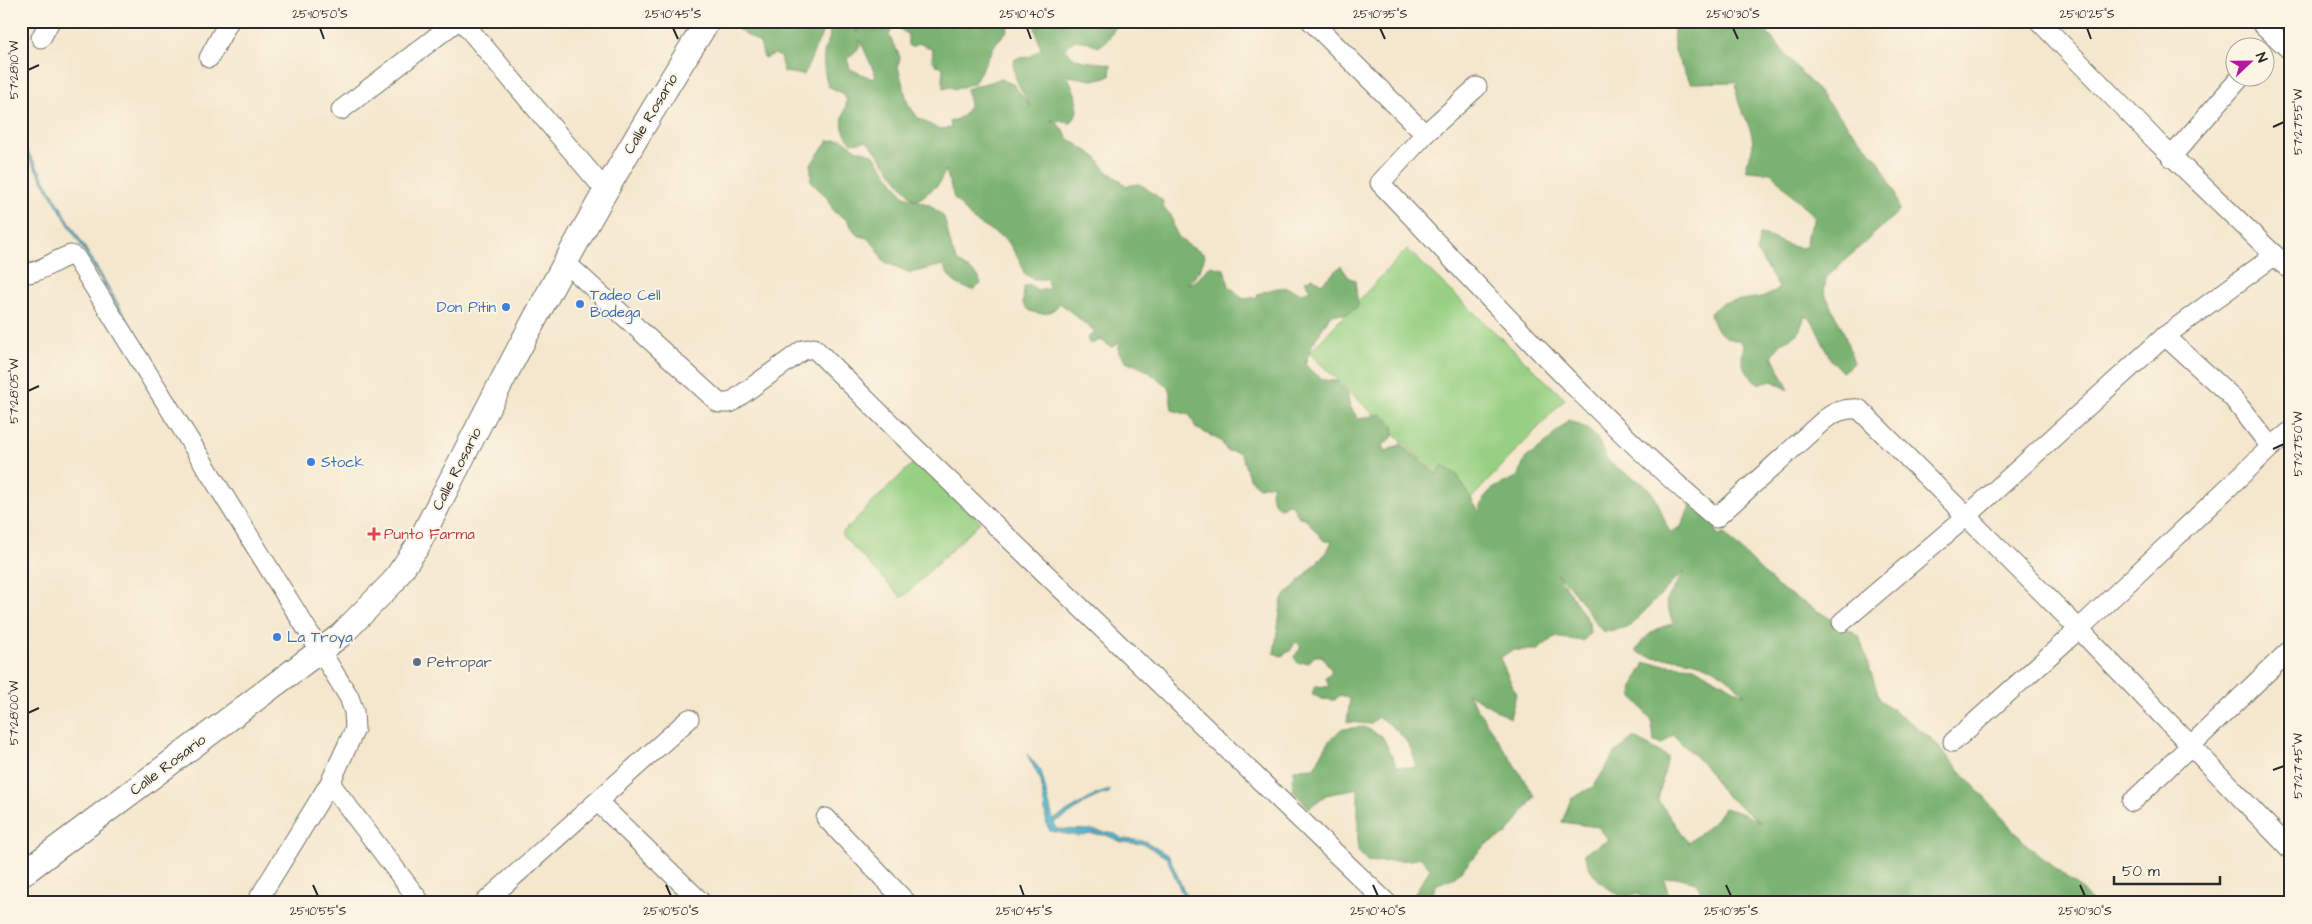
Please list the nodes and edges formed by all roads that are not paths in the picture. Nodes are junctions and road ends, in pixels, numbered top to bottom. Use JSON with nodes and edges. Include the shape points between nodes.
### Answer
{"nodes":[{"id":1,"x":50,"y":21,"type":"edge"},
{"id":2,"x":230,"y":21,"type":"edge"},
{"id":3,"x":457,"y":21,"type":"edge"},
{"id":4,"x":462,"y":21,"type":"edge"},
{"id":5,"x":708,"y":21,"type":"edge"},
{"id":6,"x":1311,"y":21,"type":"edge"},
{"id":7,"x":2039,"y":21,"type":"edge"},
{"id":8,"x":2260,"y":21,"type":"edge"},
{"id":9,"x":41,"y":38,"type":"dead end"},
{"id":10,"x":2267,"y":38,"type":"edge"},
{"id":11,"x":2274,"y":45,"type":"edge"},
{"id":12,"x":2291,"y":51,"type":"edge"},
{"id":13,"x":209,"y":58,"type":"dead end"},
{"id":14,"x":1478,"y":87,"type":"dead end"},
{"id":15,"x":2231,"y":88,"type":"edge"},
{"id":16,"x":341,"y":110,"type":"dead end"},
{"id":17,"x":1425,"y":134,"type":"junction"},
{"id":18,"x":2171,"y":157,"type":"junction"},
{"id":19,"x":605,"y":190,"type":"junction"},
{"id":20,"x":2274,"y":255,"type":"junction"},
{"id":21,"x":564,"y":262,"type":"junction"},
{"id":22,"x":2291,"y":271,"type":"edge"},
{"id":23,"x":21,"y":273,"type":"edge"},
{"id":24,"x":2166,"y":336,"type":"junction"},
{"id":25,"x":2291,"y":432,"type":"edge"},
{"id":26,"x":2271,"y":447,"type":"junction"},
{"id":27,"x":1967,"y":516,"type":"junction"},
{"id":28,"x":1842,"y":622,"type":"dead end"},
{"id":29,"x":2079,"y":629,"type":"junction"},
{"id":30,"x":2291,"y":649,"type":"edge"},
{"id":31,"x":320,"y":651,"type":"junction"},
{"id":32,"x":689,"y":719,"type":"dead end"},
{"id":33,"x":1953,"y":742,"type":"dead end"},
{"id":34,"x":2190,"y":747,"type":"junction"},
{"id":35,"x":330,"y":783,"type":"junction"},
{"id":36,"x":598,"y":802,"type":"junction"},
{"id":37,"x":2132,"y":802,"type":"dead end"},
{"id":38,"x":826,"y":818,"type":"dead end"},
{"id":39,"x":2291,"y":850,"type":"edge"},
{"id":40,"x":21,"y":875,"type":"edge"},
{"id":41,"x":256,"y":903,"type":"edge"},
{"id":42,"x":421,"y":903,"type":"edge"},
{"id":43,"x":484,"y":903,"type":"edge"},
{"id":44,"x":702,"y":903,"type":"edge"},
{"id":45,"x":907,"y":903,"type":"edge"},
{"id":46,"x":1387,"y":903,"type":"edge"}],
"edges":[{"from":1,"to":9,"type":"street"},
{"from":2,"to":13,"type":"street"},
{"from":3,"to":16,"type":"street"},
{"from":4,"to":19,"type":"street"},
{"from":5,"to":19,"type":"main road","name":"Calle Rosario"},
{"from":6,"to":17,"type":"street"},
{"from":7,"to":18,"type":"street"},
{"from":8,"to":10,"type":"street"},
{"from":11,"to":12,"type":"street"},
{"from":14,"to":17,"type":"street"},
{"from":15,"to":18,"type":"street"},
{"from":17,"to":27,"type":"street","via":[[1380,183],[1597,409],[1716,518],[1824,420],[1832,414],[1852,409],[1859,409],[1869,417]]},
{"from":18,"to":20,"type":"street"},
{"from":19,"to":21,"type":"main road","name":"Calle Rosario"},
{"from":20,"to":22,"type":"street"},
{"from":20,"to":24,"type":"street"},
{"from":21,"to":31,"type":"main road","name":"Calle Rosario","via":[[417,547],[393,582],[341,635]]},
{"from":21,"to":46,"type":"street","via":[[719,403],[730,403],[804,350],[814,348]]},
{"from":23,"to":31,"type":"street","via":[[29,274],[71,255],[76,258]]},
{"from":24,"to":26,"type":"street","via":[[2232,397]]},
{"from":24,"to":27,"type":"street"},
{"from":25,"to":26,"type":"street"},
{"from":26,"to":29,"type":"street"},
{"from":27,"to":28,"type":"street"},
{"from":27,"to":29,"type":"street"},
{"from":29,"to":33,"type":"street"},
{"from":29,"to":34,"type":"street"},
{"from":30,"to":34,"type":"street"},
{"from":31,"to":35,"type":"street","via":[[349,697],[354,712],[355,729]]},
{"from":31,"to":40,"type":"main road","name":"Calle Rosario"},
{"from":32,"to":36,"type":"street"},
{"from":34,"to":37,"type":"street"},
{"from":34,"to":39,"type":"street"},
{"from":35,"to":41,"type":"street"},
{"from":35,"to":42,"type":"street"},
{"from":36,"to":43,"type":"street"},
{"from":36,"to":44,"type":"street"},
{"from":38,"to":45,"type":"street"}]}
